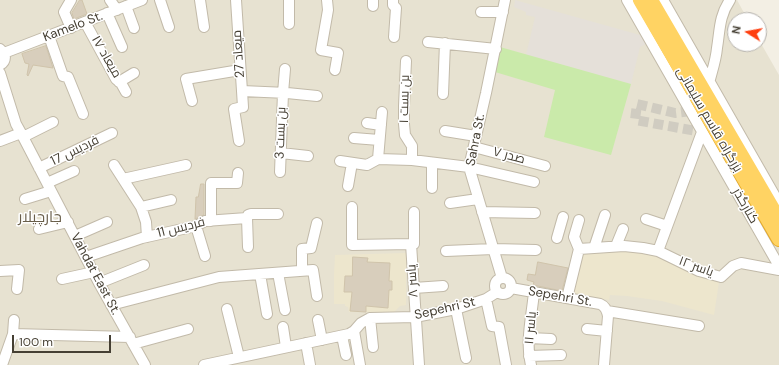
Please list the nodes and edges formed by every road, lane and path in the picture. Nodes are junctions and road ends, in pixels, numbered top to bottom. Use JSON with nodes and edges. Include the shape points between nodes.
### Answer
{"nodes":[{"id":1,"x":71,"y":0,"type":"edge"},
{"id":2,"x":110,"y":0,"type":"edge"},
{"id":3,"x":142,"y":0,"type":"edge"},
{"id":4,"x":160,"y":0,"type":"edge"},
{"id":5,"x":200,"y":0,"type":"edge"},
{"id":6,"x":236,"y":0,"type":"edge"},
{"id":7,"x":289,"y":0,"type":"edge"},
{"id":8,"x":327,"y":0,"type":"edge"},
{"id":9,"x":393,"y":0,"type":"edge"},
{"id":10,"x":505,"y":0,"type":"edge"},
{"id":11,"x":627,"y":0,"type":"edge"},
{"id":12,"x":640,"y":0,"type":"edge"},
{"id":13,"x":651,"y":0,"type":"edge"},
{"id":14,"x":663,"y":0,"type":"edge"},
{"id":15,"x":730,"y":0,"type":"edge"},
{"id":16,"x":117,"y":10,"type":"junction"},
{"id":17,"x":480,"y":12,"type":"dead end"},
{"id":18,"x":503,"y":12,"type":"junction"},
{"id":19,"x":85,"y":22,"type":"junction"},
{"id":20,"x":289,"y":24,"type":"dead end"},
{"id":21,"x":204,"y":27,"type":"dead end"},
{"id":22,"x":71,"y":28,"type":"junction"},
{"id":23,"x":134,"y":28,"type":"dead end"},
{"id":24,"x":168,"y":28,"type":"dead end"},
{"id":25,"x":49,"y":36,"type":"junction"},
{"id":26,"x":394,"y":37,"type":"dead end"},
{"id":27,"x":428,"y":42,"type":"dead end"},
{"id":28,"x":445,"y":43,"type":"junction"},
{"id":29,"x":122,"y":47,"type":"dead end"},
{"id":30,"x":496,"y":49,"type":"junction"},
{"id":31,"x":2,"y":51,"type":"edge"},
{"id":32,"x":406,"y":61,"type":"dead end"},
{"id":33,"x":0,"y":66,"type":"edge"},
{"id":34,"x":286,"y":69,"type":"dead end"},
{"id":35,"x":240,"y":70,"type":"junction"},
{"id":36,"x":335,"y":70,"type":"dead end"},
{"id":37,"x":0,"y":73,"type":"edge"},
{"id":38,"x":134,"y":73,"type":"dead end"},
{"id":39,"x":119,"y":82,"type":"junction"},
{"id":40,"x":709,"y":83,"type":"junction"},
{"id":41,"x":242,"y":91,"type":"junction"},
{"id":42,"x":126,"y":92,"type":"dead end"},
{"id":43,"x":283,"y":93,"type":"junction"},
{"id":44,"x":443,"y":94,"type":"dead end"},
{"id":45,"x":317,"y":96,"type":"dead end"},
{"id":46,"x":192,"y":101,"type":"dead end"},
{"id":47,"x":382,"y":112,"type":"dead end"},
{"id":48,"x":83,"y":114,"type":"dead end"},
{"id":49,"x":53,"y":122,"type":"dead end"},
{"id":50,"x":367,"y":123,"type":"dead end"},
{"id":51,"x":381,"y":125,"type":"junction"},
{"id":52,"x":444,"y":131,"type":"dead end"},
{"id":53,"x":702,"y":132,"type":"junction"},
{"id":54,"x":112,"y":133,"type":"dead end"},
{"id":55,"x":22,"y":135,"type":"junction"},
{"id":56,"x":476,"y":136,"type":"junction"},
{"id":57,"x":354,"y":138,"type":"dead end"},
{"id":58,"x":379,"y":140,"type":"junction"},
{"id":59,"x":0,"y":141,"type":"edge"},
{"id":60,"x":239,"y":141,"type":"dead end"},
{"id":61,"x":474,"y":147,"type":"junction"},
{"id":62,"x":280,"y":153,"type":"junction"},
{"id":63,"x":308,"y":156,"type":"dead end"},
{"id":64,"x":378,"y":159,"type":"junction"},
{"id":65,"x":412,"y":160,"type":"junction"},
{"id":66,"x":340,"y":161,"type":"dead end"},
{"id":67,"x":352,"y":163,"type":"junction"},
{"id":68,"x":432,"y":163,"type":"junction"},
{"id":69,"x":114,"y":165,"type":"dead end"},
{"id":70,"x":186,"y":165,"type":"dead end"},
{"id":71,"x":545,"y":166,"type":"dead end"},
{"id":72,"x":469,"y":167,"type":"junction"},
{"id":73,"x":39,"y":168,"type":"junction"},
{"id":74,"x":74,"y":171,"type":"dead end"},
{"id":75,"x":280,"y":172,"type":"dead end"},
{"id":76,"x":238,"y":173,"type":"dead end"},
{"id":77,"x":123,"y":179,"type":"junction"},
{"id":78,"x":534,"y":182,"type":"dead end"},
{"id":79,"x":348,"y":186,"type":"dead end"},
{"id":80,"x":49,"y":187,"type":"junction"},
{"id":81,"x":432,"y":188,"type":"dead end"},
{"id":82,"x":25,"y":199,"type":"dead end"},
{"id":83,"x":478,"y":199,"type":"junction"},
{"id":84,"x":171,"y":200,"type":"dead end"},
{"id":85,"x":450,"y":203,"type":"dead end"},
{"id":86,"x":779,"y":203,"type":"edge"},
{"id":87,"x":140,"y":207,"type":"junction"},
{"id":88,"x":352,"y":208,"type":"dead end"},
{"id":89,"x":414,"y":212,"type":"dead end"},
{"id":90,"x":482,"y":212,"type":"junction"},
{"id":91,"x":535,"y":213,"type":"dead end"},
{"id":92,"x":278,"y":214,"type":"dead end"},
{"id":93,"x":605,"y":215,"type":"dead end"},
{"id":94,"x":247,"y":218,"type":"junction"},
{"id":95,"x":646,"y":219,"type":"dead end"},
{"id":96,"x":779,"y":219,"type":"edge"},
{"id":97,"x":211,"y":221,"type":"junction"},
{"id":98,"x":68,"y":222,"type":"junction"},
{"id":99,"x":107,"y":222,"type":"dead end"},
{"id":100,"x":317,"y":223,"type":"dead end"},
{"id":101,"x":196,"y":226,"type":"junction"},
{"id":102,"x":667,"y":226,"type":"junction"},
{"id":103,"x":39,"y":229,"type":"dead end"},
{"id":104,"x":623,"y":229,"type":"dead end"},
{"id":105,"x":75,"y":236,"type":"junction"},
{"id":106,"x":147,"y":237,"type":"junction"},
{"id":107,"x":557,"y":238,"type":"dead end"},
{"id":108,"x":779,"y":239,"type":"edge"},
{"id":109,"x":411,"y":244,"type":"junction"},
{"id":110,"x":616,"y":246,"type":"junction"},
{"id":111,"x":248,"y":247,"type":"dead end"},
{"id":112,"x":594,"y":248,"type":"junction"},
{"id":113,"x":493,"y":249,"type":"junction"},
{"id":114,"x":579,"y":249,"type":"junction"},
{"id":115,"x":536,"y":250,"type":"dead end"},
{"id":116,"x":446,"y":251,"type":"dead end"},
{"id":117,"x":658,"y":251,"type":"junction"},
{"id":118,"x":205,"y":256,"type":"dead end"},
{"id":119,"x":86,"y":257,"type":"junction"},
{"id":120,"x":144,"y":265,"type":"dead end"},
{"id":121,"x":779,"y":266,"type":"edge"},
{"id":122,"x":779,"y":270,"type":"edge"},
{"id":123,"x":0,"y":271,"type":"edge"},
{"id":124,"x":302,"y":271,"type":"junction"},
{"id":125,"x":94,"y":272,"type":"junction"},
{"id":126,"x":278,"y":273,"type":"junction"},
{"id":127,"x":260,"y":274,"type":"junction"},
{"id":128,"x":502,"y":278,"type":"junction"},
{"id":129,"x":62,"y":279,"type":"dead end"},
{"id":130,"x":99,"y":283,"type":"junction"},
{"id":131,"x":443,"y":286,"type":"dead end"},
{"id":132,"x":414,"y":288,"type":"junction"},
{"id":133,"x":510,"y":288,"type":"junction"},
{"id":134,"x":17,"y":289,"type":"dead end"},
{"id":135,"x":497,"y":292,"type":"junction"},
{"id":136,"x":534,"y":292,"type":"junction"},
{"id":137,"x":317,"y":296,"type":"dead end"},
{"id":138,"x":567,"y":298,"type":"junction"},
{"id":139,"x":486,"y":299,"type":"junction"},
{"id":140,"x":111,"y":305,"type":"junction"},
{"id":141,"x":227,"y":309,"type":"dead end"},
{"id":142,"x":456,"y":309,"type":"junction"},
{"id":143,"x":285,"y":310,"type":"dead end"},
{"id":144,"x":607,"y":311,"type":"junction"},
{"id":145,"x":267,"y":314,"type":"dead end"},
{"id":146,"x":370,"y":318,"type":"junction"},
{"id":147,"x":415,"y":318,"type":"junction"},
{"id":148,"x":14,"y":320,"type":"dead end"},
{"id":149,"x":318,"y":320,"type":"dead end"},
{"id":150,"x":699,"y":326,"type":"dead end"},
{"id":151,"x":283,"y":327,"type":"dead end"},
{"id":152,"x":188,"y":329,"type":"dead end"},
{"id":153,"x":587,"y":329,"type":"dead end"},
{"id":154,"x":607,"y":331,"type":"junction"},
{"id":155,"x":12,"y":334,"type":"junction"},
{"id":156,"x":348,"y":334,"type":"junction"},
{"id":157,"x":529,"y":338,"type":"junction"},
{"id":158,"x":551,"y":339,"type":"dead end"},
{"id":159,"x":132,"y":340,"type":"junction"},
{"id":160,"x":322,"y":340,"type":"junction"},
{"id":161,"x":306,"y":343,"type":"junction"},
{"id":162,"x":374,"y":347,"type":"dead end"},
{"id":163,"x":286,"y":348,"type":"junction"},
{"id":164,"x":346,"y":355,"type":"dead end"},
{"id":165,"x":560,"y":355,"type":"dead end"},
{"id":166,"x":239,"y":358,"type":"junction"},
{"id":167,"x":466,"y":358,"type":"dead end"},
{"id":168,"x":530,"y":361,"type":"edge"},
{"id":169,"x":2,"y":365,"type":"edge"},
{"id":170,"x":145,"y":365,"type":"edge"},
{"id":171,"x":204,"y":365,"type":"edge"},
{"id":172,"x":310,"y":365,"type":"edge"},
{"id":173,"x":360,"y":365,"type":"edge"},
{"id":174,"x":419,"y":365,"type":"edge"},
{"id":175,"x":506,"y":365,"type":"edge"},
{"id":176,"x":604,"y":365,"type":"edge"}],
"edges":[{"from":1,"to":22,"type":"street","via":[[64,12]]},
{"from":2,"to":16,"type":"street"},
{"from":3,"to":16,"type":"street","name":"Kamelo St."},
{"from":4,"to":24,"type":"street"},
{"from":5,"to":21,"type":"street"},
{"from":6,"to":35,"type":"street","name":"میعاد 27"},
{"from":7,"to":20,"type":"street"},
{"from":8,"to":36,"type":"street","via":[[328,10],[321,50],[338,53]]},
{"from":9,"to":26,"type":"street","via":[[396,8]]},
{"from":10,"to":18,"type":"street","name":"Sahra St."},
{"from":11,"to":53,"type":"street","name":"کنارگذر"},
{"from":12,"to":108,"type":"highway","name":"بزرگراه قاسم سلیمانی"},
{"from":13,"to":96,"type":"highway"},
{"from":14,"to":40,"type":"street"},
{"from":15,"to":40,"type":"street","via":[[723,14]]},
{"from":16,"to":19,"type":"street","name":"Kamelo St."},
{"from":16,"to":23,"type":"street"},
{"from":16,"to":29,"type":"street"},
{"from":17,"to":18,"type":"street"},
{"from":18,"to":30,"type":"street","name":"Sahra St."},
{"from":19,"to":22,"type":"street","name":"Kamelo St."},
{"from":19,"to":39,"type":"street","name":"میعاد ۱۷"},
{"from":22,"to":25,"type":"street","name":"Kamelo St."},
{"from":25,"to":31,"type":"street","name":"Kamelo St."},
{"from":25,"to":48,"type":"street","via":[[63,76],[68,78]]},
{"from":27,"to":28,"type":"street"},
{"from":28,"to":30,"type":"street"},
{"from":28,"to":44,"type":"street"},
{"from":30,"to":56,"type":"street","name":"Sahra St."},
{"from":31,"to":33,"type":"street","via":[[5,56]]},
{"from":32,"to":65,"type":"street","name":"بن بست ۱","via":[[404,124],[405,136],[412,146]]},
{"from":34,"to":43,"type":"street","name":"بن بست 3"},
{"from":35,"to":41,"type":"street","name":"میعاد 27"},
{"from":35,"to":46,"type":"street","via":[[186,79]]},
{"from":37,"to":55,"type":"street","name":"Vahdat East St."},
{"from":38,"to":39,"type":"street"},
{"from":39,"to":42,"type":"street","name":"میعاد ۱۷"},
{"from":40,"to":86,"type":"street"},
{"from":41,"to":43,"type":"street","name":"میعاد 27"},
{"from":41,"to":60,"type":"street","via":[[244,107],[234,109]]},
{"from":43,"to":45,"type":"street","name":"میعاد 27"},
{"from":43,"to":62,"type":"street","name":"بن بست 3"},
{"from":47,"to":51,"type":"street"},
{"from":49,"to":55,"type":"street"},
{"from":50,"to":51,"type":"street"},
{"from":51,"to":58,"type":"street"},
{"from":52,"to":56,"type":"street"},
{"from":53,"to":102,"type":"street"},
{"from":53,"to":121,"type":"street","name":"کنارگذر"},
{"from":54,"to":73,"type":"street","name":"فردیس 17"},
{"from":55,"to":59,"type":"street"},
{"from":55,"to":73,"type":"street","name":"Vahdat East St."},
{"from":56,"to":61,"type":"street","name":"Sahra St."},
{"from":57,"to":58,"type":"street"},
{"from":58,"to":64,"type":"street"},
{"from":61,"to":71,"type":"street","name":"صدر ۷"},
{"from":61,"to":72,"type":"street","name":"Sahra St."},
{"from":62,"to":63,"type":"street"},
{"from":62,"to":75,"type":"street","name":"بن بست 3"},
{"from":64,"to":65,"type":"street"},
{"from":64,"to":67,"type":"street","via":[[367,165]]},
{"from":65,"to":68,"type":"street"},
{"from":66,"to":67,"type":"street"},
{"from":67,"to":79,"type":"street"},
{"from":68,"to":72,"type":"street"},
{"from":68,"to":81,"type":"street"},
{"from":69,"to":77,"type":"street"},
{"from":70,"to":77,"type":"street"},
{"from":72,"to":78,"type":"street"},
{"from":72,"to":83,"type":"street","name":"Sahra St."},
{"from":73,"to":80,"type":"street","name":"Vahdat East St."},
{"from":74,"to":80,"type":"street"},
{"from":76,"to":97,"type":"street","via":[[237,183],[211,183]]},
{"from":77,"to":87,"type":"street"},
{"from":80,"to":82,"type":"street"},
{"from":80,"to":98,"type":"street","name":"Vahdat East St."},
{"from":83,"to":85,"type":"street"},
{"from":83,"to":90,"type":"street","name":"Sahra St."},
{"from":84,"to":87,"type":"street"},
{"from":87,"to":106,"type":"street","via":[[146,222]]},
{"from":88,"to":109,"type":"street","via":[[352,245]]},
{"from":89,"to":109,"type":"street","name":"یاسر ۸","via":[[414,244]]},
{"from":90,"to":91,"type":"street"},
{"from":90,"to":113,"type":"street","name":"Sahra St."},
{"from":92,"to":94,"type":"street","name":"فردیس 11","via":[[251,214]]},
{"from":93,"to":112,"type":"street"},
{"from":94,"to":97,"type":"street","name":"فردیس 11"},
{"from":94,"to":111,"type":"street"},
{"from":95,"to":102,"type":"street"},
{"from":97,"to":101,"type":"street","name":"فردیس 11"},
{"from":98,"to":103,"type":"street"},
{"from":98,"to":105,"type":"street","name":"Vahdat East St."},
{"from":99,"to":105,"type":"street"},
{"from":100,"to":124,"type":"street","via":[[311,248],[302,249]]},
{"from":101,"to":106,"type":"street","name":"فردیس 11"},
{"from":101,"to":118,"type":"street"},
{"from":102,"to":117,"type":"street"},
{"from":104,"to":110,"type":"street"},
{"from":105,"to":119,"type":"street","name":"Vahdat East St."},
{"from":106,"to":119,"type":"street","name":"فردیس 11"},
{"from":107,"to":114,"type":"street","via":[[562,221],[578,224],[574,237]]},
{"from":109,"to":132,"type":"street","name":"یاسر ۸"},
{"from":110,"to":112,"type":"street","name":"یاسر ۱۲"},
{"from":110,"to":117,"type":"street","name":"یاسر ۱۲"},
{"from":112,"to":114,"type":"street","name":"یاسر ۱۲"},
{"from":113,"to":115,"type":"street"},
{"from":113,"to":116,"type":"street"},
{"from":113,"to":128,"type":"street","name":"Sahra St."},
{"from":114,"to":138,"type":"street"},
{"from":117,"to":122,"type":"street","name":"یاسر ۱۲","via":[[699,271],[721,277],[733,266],[741,263]]},
{"from":119,"to":125,"type":"street","name":"Vahdat East St."},
{"from":120,"to":130,"type":"street"},
{"from":123,"to":134,"type":"street","via":[[19,270]]},
{"from":124,"to":126,"type":"street"},
{"from":124,"to":137,"type":"street","via":[[313,270]]},
{"from":125,"to":129,"type":"street"},
{"from":125,"to":130,"type":"street","name":"Vahdat East St."},
{"from":126,"to":127,"type":"street"},
{"from":126,"to":143,"type":"street"},
{"from":127,"to":140,"type":"street","via":[[219,277]]},
{"from":127,"to":145,"type":"street"},
{"from":128,"to":133,"type":"street","via":[[508,280]]},
{"from":128,"to":135,"type":"street","via":[[495,284]]},
{"from":130,"to":140,"type":"street","name":"Vahdat East St."},
{"from":131,"to":132,"type":"street"},
{"from":132,"to":147,"type":"street","name":"یاسر ۸"},
{"from":133,"to":135,"type":"street","via":[[505,294]]},
{"from":133,"to":136,"type":"street","name":"Sepehri St."},
{"from":135,"to":139,"type":"street","name":"Sepehri St"},
{"from":136,"to":138,"type":"street","name":"Sepehri St."},
{"from":136,"to":157,"type":"street","name":"یاسر ۱۱"},
{"from":138,"to":144,"type":"street","name":"Sepehri St.","via":[[600,304]]},
{"from":139,"to":142,"type":"street","name":"Sepehri St"},
{"from":139,"to":175,"type":"street","via":[[492,326],[499,327]]},
{"from":140,"to":159,"type":"street","name":"Vahdat East St."},
{"from":141,"to":166,"type":"street"},
{"from":142,"to":147,"type":"street","name":"Sepehri St"},
{"from":142,"to":167,"type":"street"},
{"from":144,"to":150,"type":"street","name":"Sepehri St."},
{"from":144,"to":154,"type":"street"},
{"from":146,"to":147,"type":"street","name":"Sepehri St"},
{"from":146,"to":156,"type":"street"},
{"from":146,"to":162,"type":"street"},
{"from":147,"to":174,"type":"street","name":"یاسر ۸"},
{"from":148,"to":155,"type":"street"},
{"from":149,"to":160,"type":"street"},
{"from":151,"to":163,"type":"street"},
{"from":152,"to":159,"type":"street"},
{"from":153,"to":154,"type":"street"},
{"from":154,"to":176,"type":"street"},
{"from":155,"to":159,"type":"street"},
{"from":155,"to":169,"type":"street"},
{"from":156,"to":160,"type":"street"},
{"from":156,"to":164,"type":"street"},
{"from":156,"to":173,"type":"street"},
{"from":157,"to":158,"type":"street"},
{"from":157,"to":168,"type":"street","name":"یاسر ۱۱"},
{"from":159,"to":170,"type":"street","name":"Vahdat East St."},
{"from":160,"to":161,"type":"street"},
{"from":161,"to":163,"type":"street"},
{"from":161,"to":172,"type":"street"},
{"from":163,"to":166,"type":"street"},
{"from":165,"to":168,"type":"street"},
{"from":166,"to":171,"type":"street"}]}
